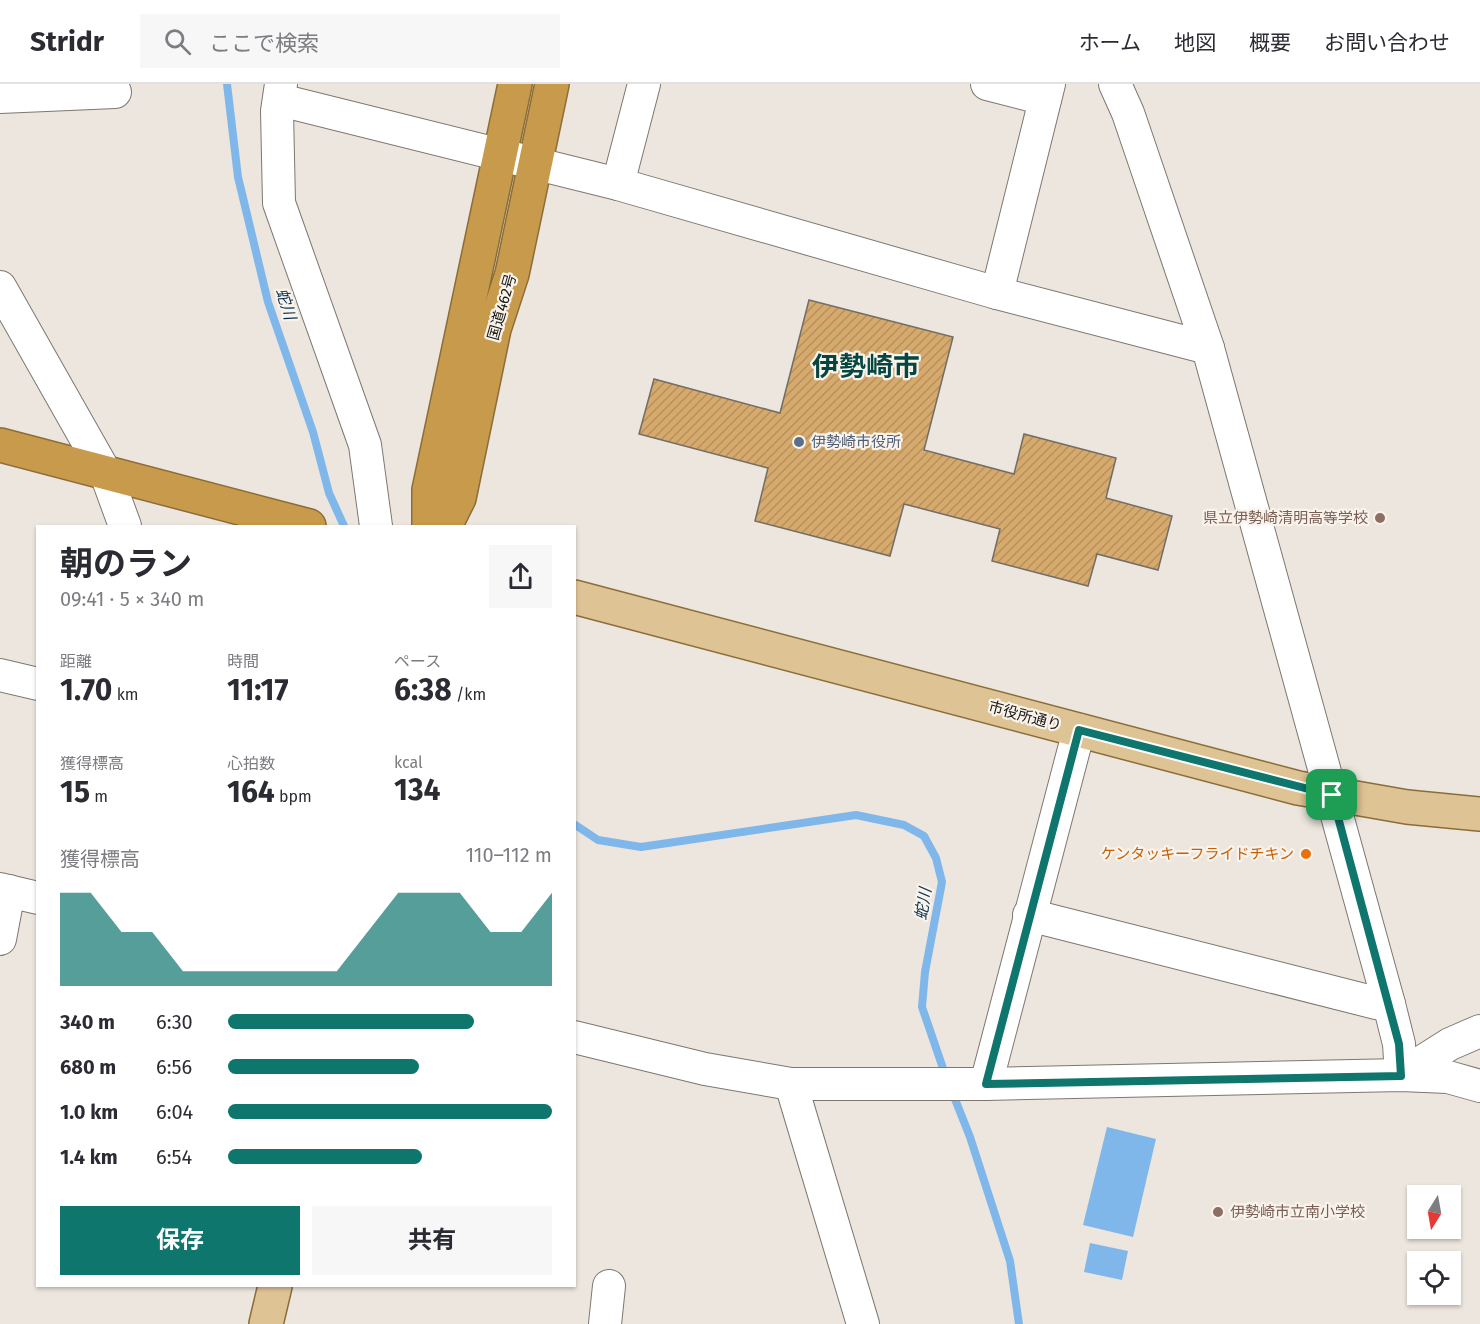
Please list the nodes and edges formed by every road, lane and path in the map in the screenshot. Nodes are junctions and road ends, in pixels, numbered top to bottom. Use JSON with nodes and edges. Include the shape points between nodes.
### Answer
{"nodes":[{"id":1,"x":515,"y":84,"type":"edge"},
{"id":2,"x":552,"y":84,"type":"edge"},
{"id":3,"x":644,"y":84,"type":"edge"},
{"id":4,"x":987,"y":84,"type":"edge"},
{"id":5,"x":1115,"y":84,"type":"edge"},
{"id":6,"x":115,"y":92,"type":"dead end"},
{"id":7,"x":280,"y":92,"type":"edge"},
{"id":8,"x":1047,"y":92,"type":"edge"},
{"id":9,"x":0,"y":97,"type":"edge"},
{"id":10,"x":500,"y":156,"type":"junction"},
{"id":11,"x":535,"y":165,"type":"junction"},
{"id":12,"x":618,"y":184,"type":"junction"},
{"id":13,"x":0,"y":287,"type":"edge"},
{"id":14,"x":997,"y":293,"type":"junction"},
{"id":15,"x":1208,"y":348,"type":"junction"},
{"id":16,"x":0,"y":445,"type":"edge"},
{"id":17,"x":106,"y":474,"type":"junction"},
{"id":18,"x":125,"y":525,"type":"edge"},
{"id":19,"x":305,"y":525,"type":"edge"},
{"id":20,"x":376,"y":525,"type":"edge"},
{"id":21,"x":429,"y":525,"type":"edge"},
{"id":22,"x":446,"y":525,"type":"edge"},
{"id":23,"x":576,"y":598,"type":"edge"},
{"id":24,"x":0,"y":675,"type":"edge"},
{"id":25,"x":36,"y":684,"type":"edge"},
{"id":26,"x":1079,"y":730,"type":"junction"},
{"id":27,"x":1332,"y":795,"type":"junction"},
{"id":28,"x":1480,"y":814,"type":"edge"},
{"id":29,"x":16,"y":892,"type":"edge"},
{"id":30,"x":1029,"y":915,"type":"junction"},
{"id":31,"x":0,"y":939,"type":"edge"},
{"id":32,"x":1389,"y":1004,"type":"junction"},
{"id":33,"x":1480,"y":1031,"type":"edge"},
{"id":34,"x":576,"y":1037,"type":"edge"},
{"id":35,"x":1401,"y":1076,"type":"junction"},
{"id":36,"x":791,"y":1084,"type":"junction"},
{"id":37,"x":976,"y":1084,"type":"junction"},
{"id":38,"x":1480,"y":1086,"type":"edge"},
{"id":39,"x":609,"y":1286,"type":"dead end"},
{"id":40,"x":275,"y":1287,"type":"edge"},
{"id":41,"x":266,"y":1324,"type":"edge"},
{"id":42,"x":605,"y":1324,"type":"edge"},
{"id":43,"x":863,"y":1324,"type":"edge"}],
"edges":[{"from":1,"to":10,"type":"highway","name":"国道462号"},
{"from":2,"to":11,"type":"highway","name":"国道462号"},
{"from":3,"to":12,"type":"street"},
{"from":4,"to":8,"type":"street"},
{"from":5,"to":15,"type":"street"},
{"from":6,"to":9,"type":"street"},
{"from":7,"to":10,"type":"street"},
{"from":7,"to":20,"type":"street","via":[[279,203],[365,445]]},
{"from":8,"to":14,"type":"street"},
{"from":10,"to":11,"type":"street"},
{"from":10,"to":21,"type":"highway","name":"国道462号","via":[[429,490]]},
{"from":11,"to":12,"type":"street"},
{"from":11,"to":22,"type":"highway","name":"国道462号","via":[[512,274],[494,329],[459,498]]},
{"from":12,"to":14,"type":"street"},
{"from":13,"to":17,"type":"street"},
{"from":14,"to":15,"type":"street"},
{"from":15,"to":27,"type":"street"},
{"from":16,"to":17,"type":"highway"},
{"from":17,"to":18,"type":"street"},
{"from":17,"to":19,"type":"highway"},
{"from":23,"to":26,"type":"main road","name":"市役所通り"},
{"from":24,"to":25,"type":"street"},
{"from":26,"to":27,"type":"main road","name":"市役所通り"},
{"from":26,"to":30,"type":"street"},
{"from":27,"to":28,"type":"main road","name":"市役所通り"},
{"from":27,"to":32,"type":"street"},
{"from":29,"to":31,"type":"street"},
{"from":30,"to":32,"type":"street"},
{"from":30,"to":37,"type":"street"},
{"from":32,"to":35,"type":"street","via":[[1399,1044]]},
{"from":33,"to":35,"type":"street","via":[[1450,1044]]},
{"from":34,"to":36,"type":"street","via":[[705,1069]]},
{"from":35,"to":37,"type":"street"},
{"from":35,"to":38,"type":"street","via":[[1448,1077]]},
{"from":36,"to":37,"type":"street"},
{"from":36,"to":43,"type":"street"},
{"from":39,"to":42,"type":"street"},
{"from":40,"to":41,"type":"main road"}]}
